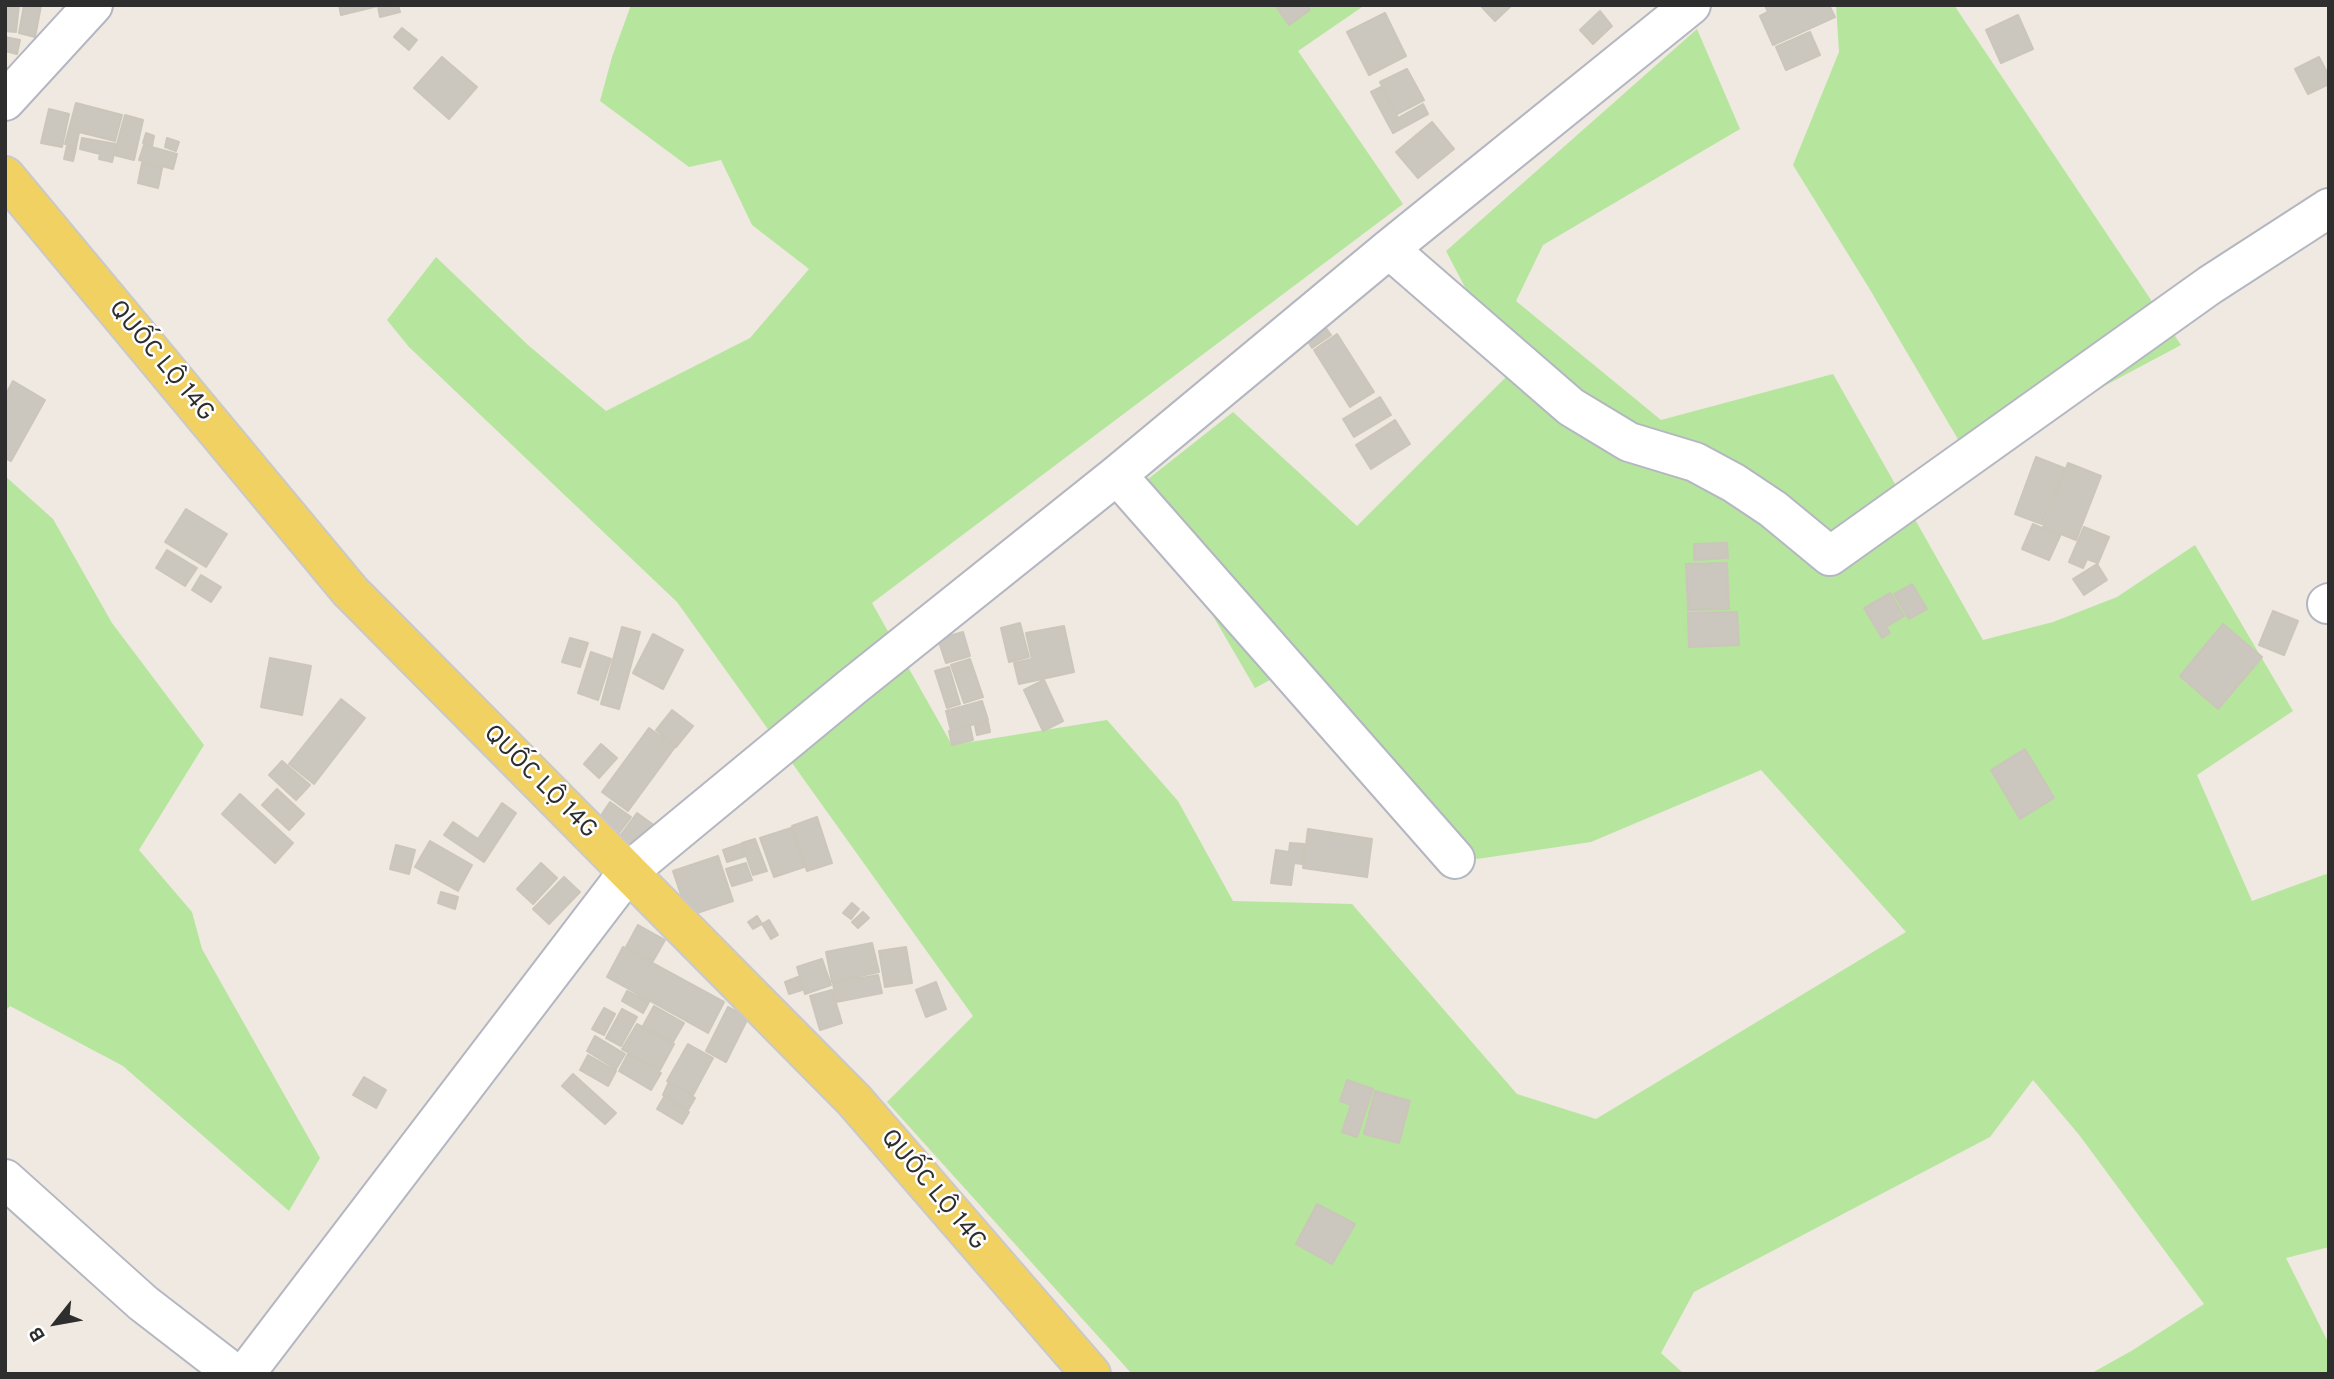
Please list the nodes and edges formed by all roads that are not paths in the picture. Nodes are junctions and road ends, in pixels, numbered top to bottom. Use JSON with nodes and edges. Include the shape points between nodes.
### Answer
{"nodes":[{"id":1,"x":93,"y":5,"type":"edge"},
{"id":2,"x":1691,"y":5,"type":"edge"},
{"id":3,"x":5,"y":101,"type":"edge"},
{"id":4,"x":5,"y":176,"type":"edge"},
{"id":5,"x":2329,"y":208,"type":"edge"},
{"id":6,"x":1389,"y":249,"type":"junction"},
{"id":7,"x":1117,"y":475,"type":"junction"},
{"id":8,"x":1455,"y":859,"type":"dead end"},
{"id":9,"x":628,"y":872,"type":"junction"},
{"id":10,"x":5,"y":1179,"type":"edge"},
{"id":11,"x":235,"y":1374,"type":"edge"},
{"id":12,"x":244,"y":1374,"type":"edge"},
{"id":13,"x":1091,"y":1374,"type":"edge"}],
"edges":[{"from":1,"to":3,"type":"street"},
{"from":2,"to":6,"type":"street"},
{"from":4,"to":9,"type":"main road","name":"QUỐC LỘ 14G","via":[[350,591]]},
{"from":5,"to":6,"type":"street","via":[[2210,285],[1830,556],[1734,483],[1695,462],[1629,442],[1572,407]]},
{"from":6,"to":7,"type":"street"},
{"from":7,"to":8,"type":"street"},
{"from":7,"to":9,"type":"street"},
{"from":9,"to":12,"type":"street"},
{"from":9,"to":13,"type":"main road","name":"QUỐC LỘ 14G","via":[[854,1100]]},
{"from":10,"to":11,"type":"street","via":[[143,1303]]}]}
